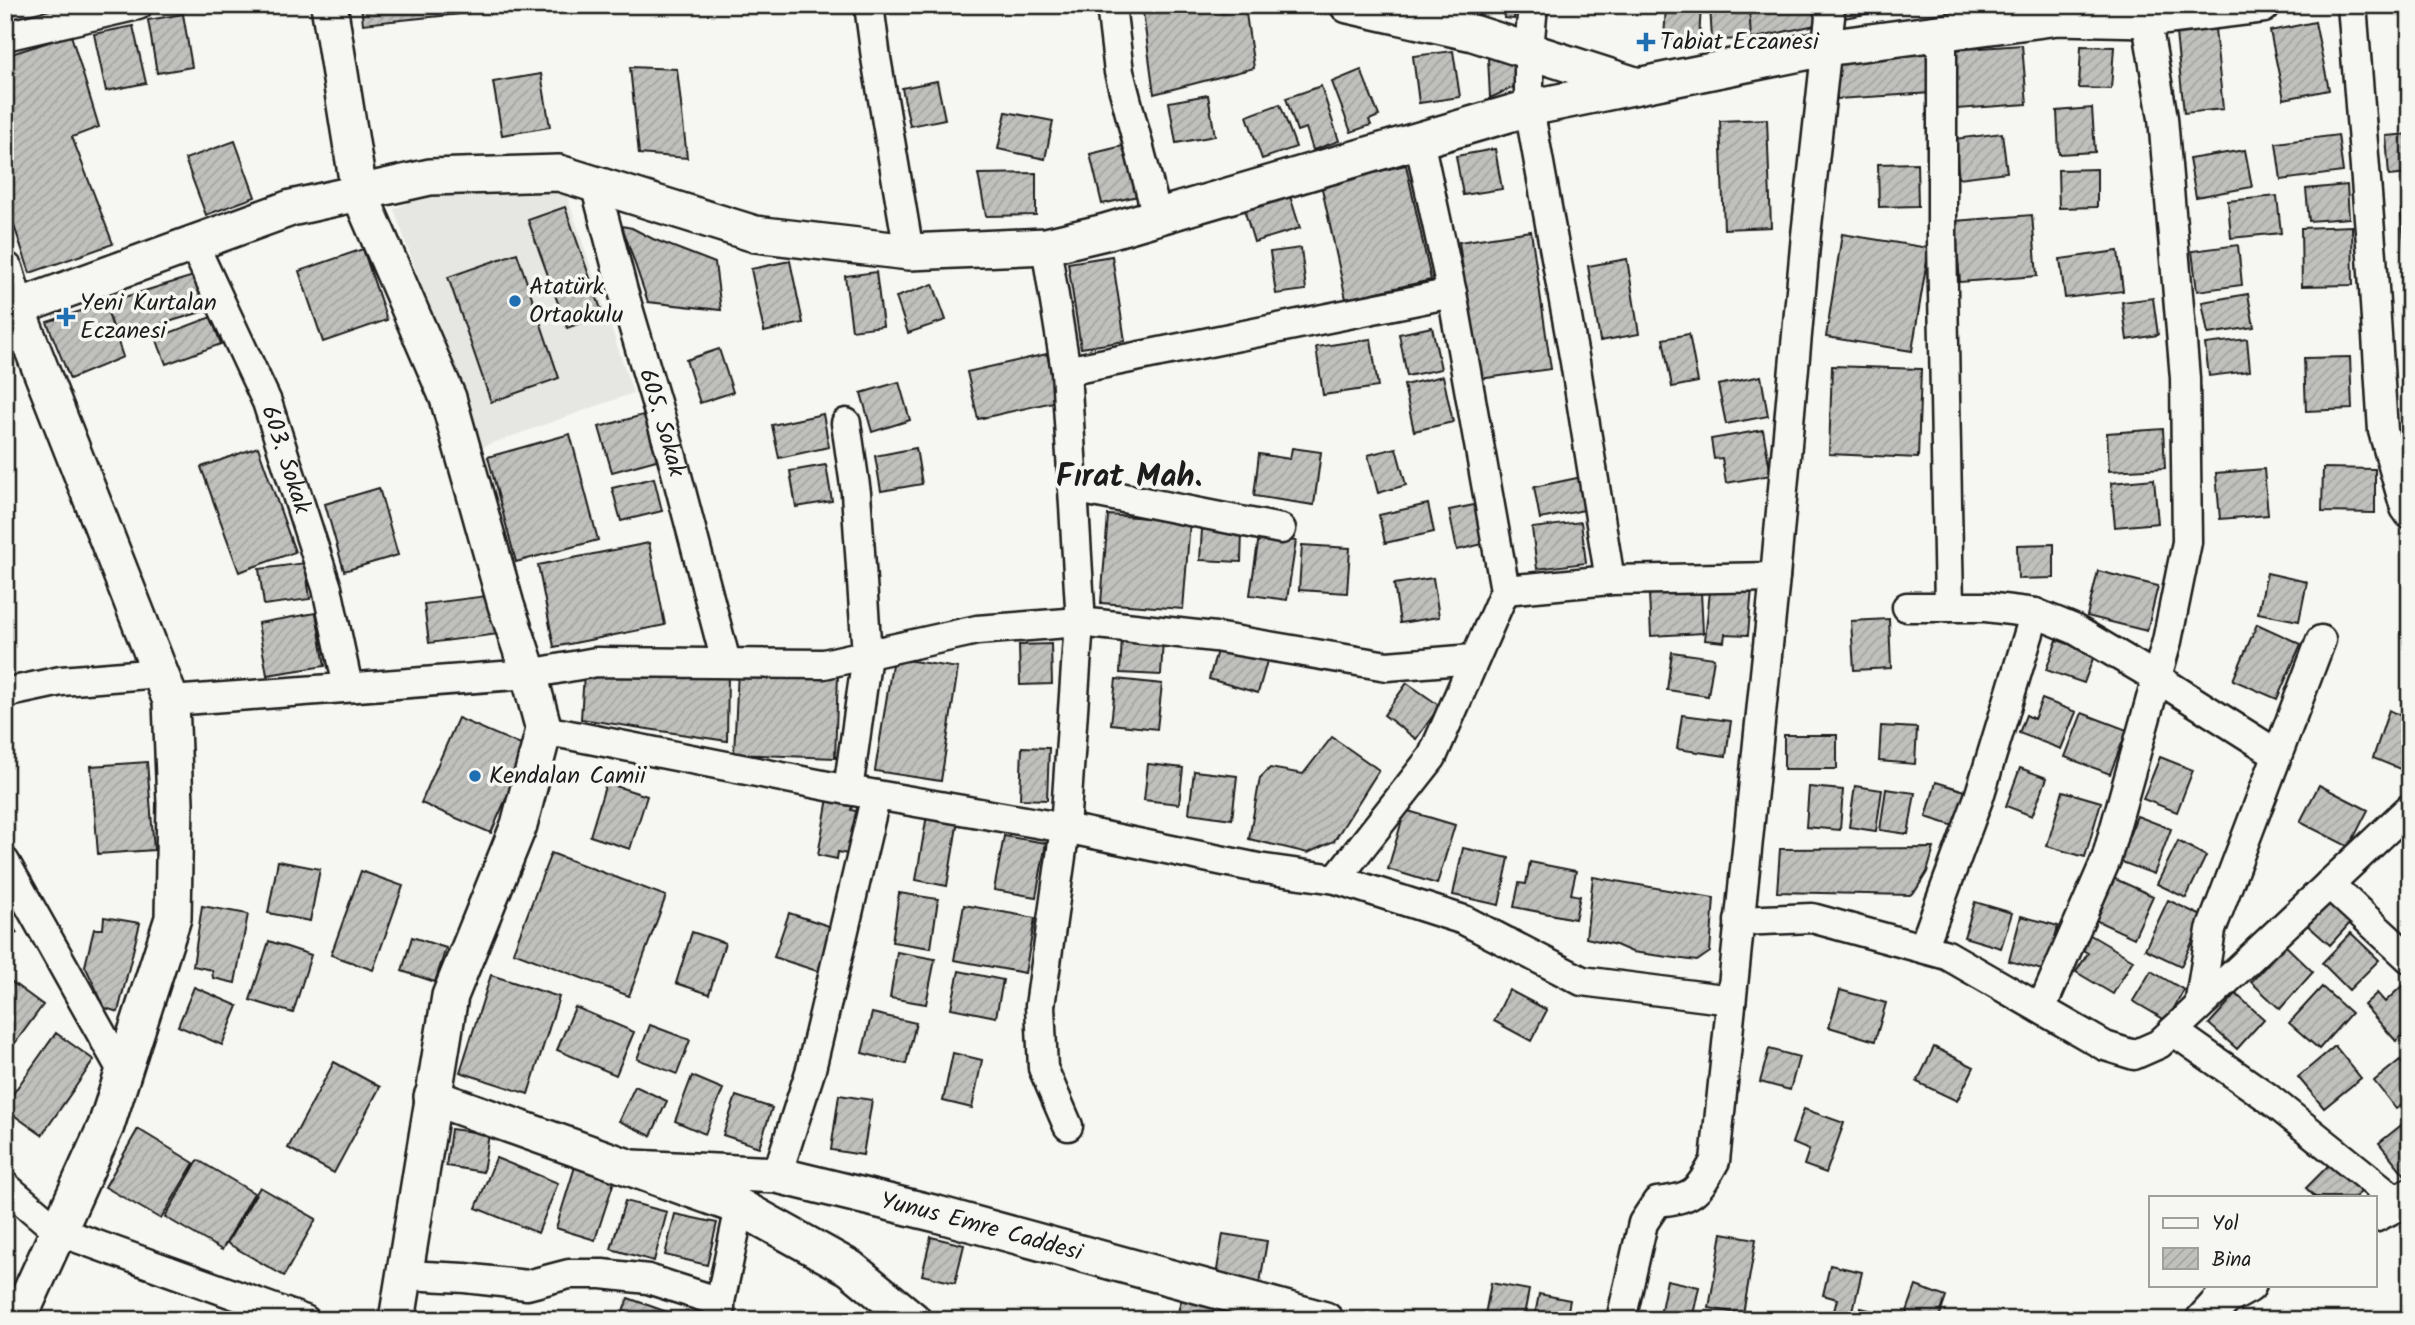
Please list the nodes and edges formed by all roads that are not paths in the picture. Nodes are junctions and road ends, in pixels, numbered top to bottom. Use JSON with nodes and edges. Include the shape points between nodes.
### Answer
{"nodes":[{"id":1,"x":138,"y":5,"type":"edge"},
{"id":2,"x":330,"y":5,"type":"edge"},
{"id":3,"x":869,"y":5,"type":"edge"},
{"id":4,"x":1111,"y":5,"type":"edge"},
{"id":5,"x":1533,"y":5,"type":"edge"},
{"id":6,"x":1828,"y":5,"type":"edge"},
{"id":7,"x":2262,"y":5,"type":"edge"},
{"id":8,"x":2352,"y":5,"type":"edge"},
{"id":9,"x":1365,"y":7,"type":"edge"},
{"id":10,"x":2146,"y":12,"type":"edge"},
{"id":11,"x":1942,"y":31,"type":"junction"},
{"id":12,"x":5,"y":36,"type":"edge"},
{"id":13,"x":1825,"y":48,"type":"junction"},
{"id":14,"x":1529,"y":50,"type":"junction"},
{"id":15,"x":1640,"y":86,"type":"junction"},
{"id":16,"x":1528,"y":108,"type":"junction"},
{"id":17,"x":1419,"y":140,"type":"junction"},
{"id":18,"x":595,"y":184,"type":"junction"},
{"id":19,"x":359,"y":192,"type":"junction"},
{"id":20,"x":1157,"y":216,"type":"junction"},
{"id":21,"x":193,"y":243,"type":"junction"},
{"id":22,"x":1046,"y":246,"type":"junction"},
{"id":23,"x":909,"y":252,"type":"junction"},
{"id":24,"x":5,"y":270,"type":"edge"},
{"id":25,"x":1452,"y":293,"type":"junction"},
{"id":26,"x":11,"y":309,"type":"edge"},
{"id":27,"x":1066,"y":371,"type":"junction"},
{"id":28,"x":846,"y":423,"type":"dead end"},
{"id":29,"x":1073,"y":488,"type":"junction"},
{"id":30,"x":2410,"y":515,"type":"edge"},
{"id":31,"x":1281,"y":529,"type":"dead end"},
{"id":32,"x":1774,"y":577,"type":"junction"},
{"id":33,"x":1610,"y":580,"type":"junction"},
{"id":34,"x":1505,"y":590,"type":"junction"},
{"id":35,"x":1908,"y":607,"type":"dead end"},
{"id":36,"x":1949,"y":607,"type":"junction"},
{"id":37,"x":2035,"y":613,"type":"junction"},
{"id":38,"x":1080,"y":622,"type":"junction"},
{"id":39,"x":2321,"y":640,"type":"dead end"},
{"id":40,"x":867,"y":655,"type":"junction"},
{"id":41,"x":1473,"y":660,"type":"junction"},
{"id":42,"x":726,"y":663,"type":"junction"},
{"id":43,"x":529,"y":674,"type":"junction"},
{"id":44,"x":2157,"y":678,"type":"junction"},
{"id":45,"x":166,"y":687,"type":"junction"},
{"id":46,"x":348,"y":687,"type":"junction"},
{"id":47,"x":5,"y":693,"type":"edge"},
{"id":48,"x":544,"y":730,"type":"junction"},
{"id":49,"x":2277,"y":754,"type":"junction"},
{"id":50,"x":848,"y":790,"type":"junction"},
{"id":51,"x":876,"y":795,"type":"junction"},
{"id":52,"x":2410,"y":808,"type":"edge"},
{"id":53,"x":1065,"y":828,"type":"junction"},
{"id":54,"x":5,"y":862,"type":"edge"},
{"id":55,"x":1336,"y":878,"type":"junction"},
{"id":56,"x":2329,"y":884,"type":"junction"},
{"id":57,"x":1739,"y":921,"type":"junction"},
{"id":58,"x":1923,"y":948,"type":"junction"},
{"id":59,"x":2410,"y":959,"type":"edge"},
{"id":60,"x":1731,"y":1000,"type":"junction"},
{"id":61,"x":2199,"y":1006,"type":"junction"},
{"id":62,"x":2041,"y":1009,"type":"junction"},
{"id":63,"x":2173,"y":1031,"type":"junction"},
{"id":64,"x":124,"y":1074,"type":"junction"},
{"id":65,"x":432,"y":1097,"type":"junction"},
{"id":66,"x":1068,"y":1126,"type":"dead end"},
{"id":67,"x":633,"y":1168,"type":"junction"},
{"id":68,"x":777,"y":1175,"type":"junction"},
{"id":69,"x":5,"y":1186,"type":"edge"},
{"id":70,"x":2394,"y":1204,"type":"edge"},
{"id":71,"x":740,"y":1207,"type":"junction"},
{"id":72,"x":58,"y":1231,"type":"junction"},
{"id":73,"x":405,"y":1275,"type":"junction"},
{"id":74,"x":2246,"y":1286,"type":"edge"},
{"id":75,"x":720,"y":1311,"type":"edge"},
{"id":76,"x":18,"y":1320,"type":"edge"},
{"id":77,"x":305,"y":1320,"type":"edge"},
{"id":78,"x":397,"y":1320,"type":"edge"},
{"id":79,"x":913,"y":1320,"type":"edge"},
{"id":80,"x":1325,"y":1320,"type":"edge"},
{"id":81,"x":1621,"y":1320,"type":"edge"},
{"id":82,"x":2204,"y":1320,"type":"edge"}],
"edges":[{"from":1,"to":12,"type":"street"},
{"from":2,"to":19,"type":"street"},
{"from":3,"to":23,"type":"street"},
{"from":4,"to":20,"type":"street","via":[[1119,72]]},
{"from":5,"to":14,"type":"street"},
{"from":6,"to":13,"type":"street"},
{"from":7,"to":10,"type":"street"},
{"from":8,"to":30,"type":"street","via":[[2383,431]]},
{"from":9,"to":14,"type":"street"},
{"from":10,"to":11,"type":"street"},
{"from":10,"to":44,"type":"street","via":[[2163,118],[2185,378],[2187,542]]},
{"from":11,"to":13,"type":"street"},
{"from":11,"to":36,"type":"street"},
{"from":13,"to":15,"type":"street"},
{"from":13,"to":32,"type":"street"},
{"from":14,"to":15,"type":"street"},
{"from":14,"to":16,"type":"street"},
{"from":15,"to":16,"type":"street"},
{"from":16,"to":17,"type":"street"},
{"from":16,"to":33,"type":"street"},
{"from":17,"to":20,"type":"street"},
{"from":17,"to":25,"type":"street"},
{"from":18,"to":19,"type":"street","via":[[559,173],[430,177]]},
{"from":18,"to":23,"type":"street","via":[[755,234]]},
{"from":18,"to":42,"type":"street","name":"605. Sokak"},
{"from":19,"to":21,"type":"street","via":[[290,208]]},
{"from":19,"to":43,"type":"street","via":[[448,398]]},
{"from":20,"to":22,"type":"street"},
{"from":21,"to":26,"type":"street"},
{"from":21,"to":46,"type":"street","name":"603. Sokak","via":[[267,402],[327,588]]},
{"from":22,"to":23,"type":"street"},
{"from":22,"to":27,"type":"street"},
{"from":24,"to":26,"type":"street"},
{"from":25,"to":27,"type":"street"},
{"from":25,"to":34,"type":"street"},
{"from":26,"to":45,"type":"street"},
{"from":27,"to":29,"type":"street"},
{"from":28,"to":40,"type":"street","via":[[856,493]]},
{"from":29,"to":31,"type":"street"},
{"from":29,"to":38,"type":"street"},
{"from":32,"to":33,"type":"street"},
{"from":32,"to":57,"type":"street"},
{"from":33,"to":34,"type":"street"},
{"from":34,"to":41,"type":"street"},
{"from":35,"to":36,"type":"street"},
{"from":36,"to":37,"type":"street"},
{"from":37,"to":44,"type":"street","via":[[2074,629]]},
{"from":37,"to":58,"type":"street","via":[[1979,796]]},
{"from":38,"to":40,"type":"street","via":[[977,629]]},
{"from":38,"to":41,"type":"street","via":[[1215,636],[1387,666]]},
{"from":38,"to":53,"type":"street"},
{"from":39,"to":49,"type":"street"},
{"from":40,"to":42,"type":"street","via":[[824,664]]},
{"from":40,"to":50,"type":"street"},
{"from":41,"to":55,"type":"street","via":[[1432,757]]},
{"from":42,"to":43,"type":"street","via":[[596,662]]},
{"from":43,"to":46,"type":"street"},
{"from":43,"to":48,"type":"street"},
{"from":44,"to":49,"type":"street"},
{"from":44,"to":62,"type":"street","via":[[2106,860]]},
{"from":45,"to":46,"type":"street"},
{"from":45,"to":47,"type":"street","via":[[61,681]]},
{"from":45,"to":64,"type":"street","via":[[176,803],[173,918]]},
{"from":48,"to":50,"type":"street"},
{"from":48,"to":65,"type":"street","via":[[519,825],[450,996]]},
{"from":49,"to":61,"type":"street","via":[[2211,930]]},
{"from":50,"to":51,"type":"street"},
{"from":51,"to":53,"type":"street"},
{"from":51,"to":68,"type":"street","via":[[811,1069]]},
{"from":52,"to":56,"type":"street"},
{"from":53,"to":55,"type":"street","via":[[1258,868]]},
{"from":53,"to":66,"type":"street","via":[[1040,1006],[1043,1068]]},
{"from":54,"to":64,"type":"street"},
{"from":55,"to":60,"type":"street","via":[[1464,920],[1582,981]]},
{"from":56,"to":59,"type":"street"},
{"from":56,"to":61,"type":"street"},
{"from":57,"to":58,"type":"street","via":[[1812,918]]},
{"from":57,"to":60,"type":"street"},
{"from":58,"to":62,"type":"street","via":[[1947,955]]},
{"from":60,"to":81,"type":"street","via":[[1715,1161],[1700,1188],[1681,1199],[1657,1202],[1643,1223]]},
{"from":61,"to":63,"type":"street"},
{"from":62,"to":63,"type":"street","via":[[2105,1046],[2134,1055],[2159,1044]]},
{"from":63,"to":70,"type":"street","via":[[2267,1097]]},
{"from":64,"to":72,"type":"street","via":[[106,1126]]},
{"from":65,"to":67,"type":"street"},
{"from":65,"to":73,"type":"street"},
{"from":67,"to":68,"type":"street","name":"Yunus Emre Caddesi"},
{"from":67,"to":71,"type":"street"},
{"from":68,"to":80,"type":"street","name":"Yunus Emre Caddesi"},
{"from":69,"to":72,"type":"street"},
{"from":71,"to":75,"type":"street"},
{"from":71,"to":79,"type":"street","via":[[850,1268]]},
{"from":72,"to":76,"type":"street"},
{"from":72,"to":77,"type":"street"},
{"from":73,"to":75,"type":"street","via":[[527,1285],[569,1273],[602,1273],[648,1279]]},
{"from":73,"to":78,"type":"street"},
{"from":74,"to":82,"type":"street","via":[[2224,1298]]}]}
